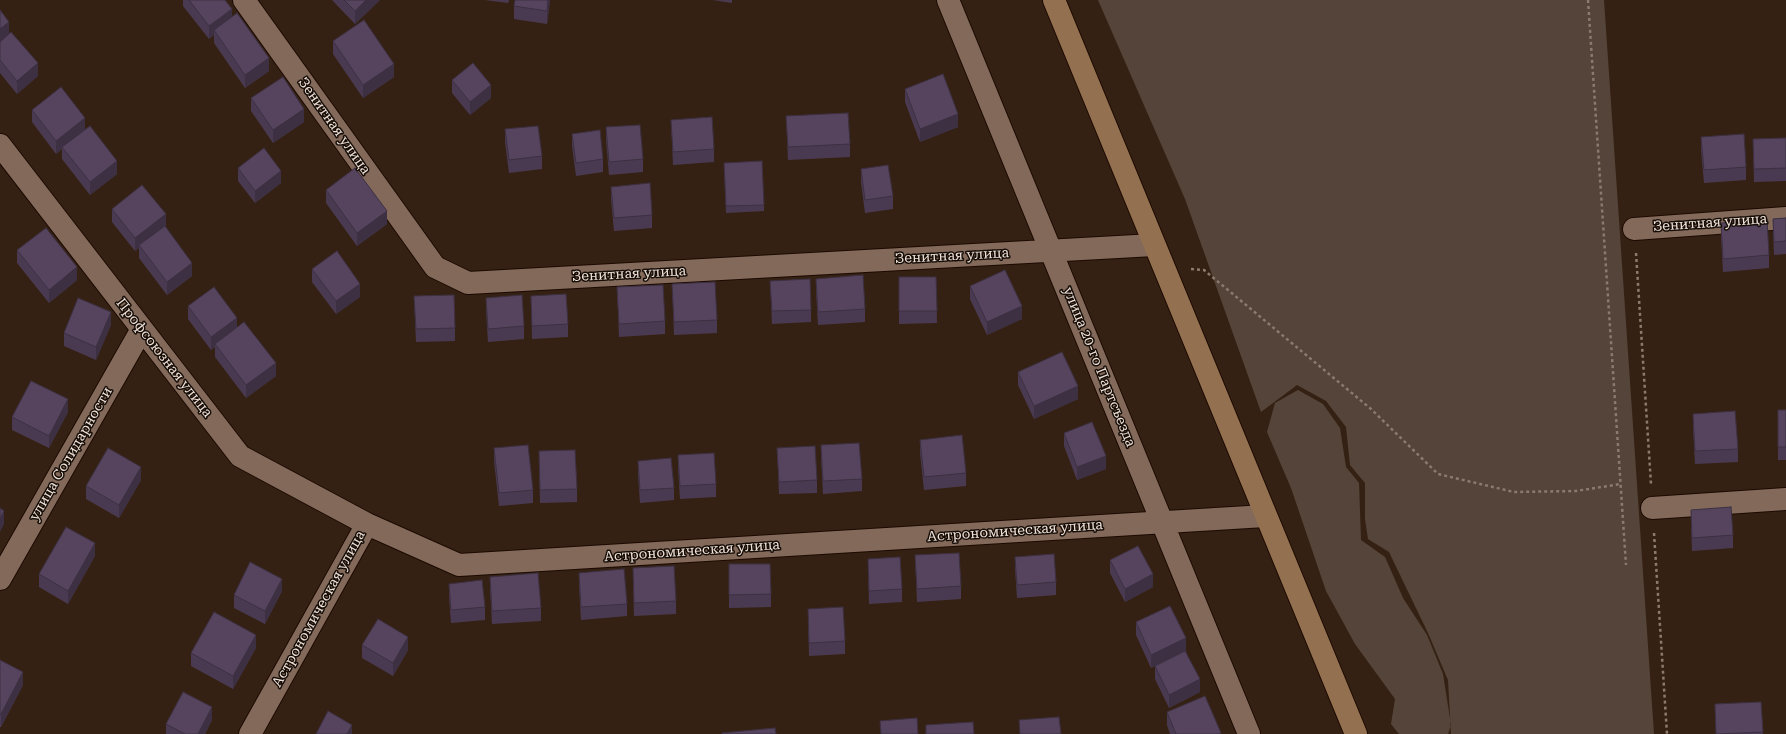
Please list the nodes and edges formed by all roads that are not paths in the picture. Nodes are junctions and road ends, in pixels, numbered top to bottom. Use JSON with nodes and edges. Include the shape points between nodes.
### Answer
{"nodes":[{"id":1,"x":244,"y":0,"type":"edge"},
{"id":2,"x":948,"y":0,"type":"edge"},
{"id":3,"x":1054,"y":0,"type":"edge"},
{"id":4,"x":0,"y":146,"type":"edge"},
{"id":5,"x":1786,"y":218,"type":"edge"},
{"id":6,"x":1634,"y":229,"type":"dead end"},
{"id":7,"x":1154,"y":245,"type":"junction"},
{"id":8,"x":1051,"y":250,"type":"junction"},
{"id":9,"x":142,"y":329,"type":"junction"},
{"id":10,"x":1786,"y":499,"type":"edge"},
{"id":11,"x":1652,"y":508,"type":"dead end"},
{"id":12,"x":1265,"y":516,"type":"junction"},
{"id":13,"x":1162,"y":522,"type":"junction"},
{"id":14,"x":367,"y":524,"type":"junction"},
{"id":15,"x":0,"y":579,"type":"edge"},
{"id":16,"x":250,"y":734,"type":"edge"},
{"id":17,"x":1249,"y":734,"type":"edge"},
{"id":18,"x":1356,"y":734,"type":"edge"}],
"edges":[{"from":1,"to":8,"type":"street","name":"Зенитная улица","via":[[435,267],[468,283]]},
{"from":2,"to":8,"type":"street","name":"улица 20-го Партсъезда"},
{"from":3,"to":7,"type":"main road"},
{"from":4,"to":9,"type":"street","name":"Профсоюзная улица"},
{"from":5,"to":6,"type":"street","name":"Зенитная улица"},
{"from":7,"to":8,"type":"street","name":"Зенитная улица"},
{"from":7,"to":12,"type":"main road"},
{"from":8,"to":13,"type":"street","name":"улица 20-го Партсъезда"},
{"from":9,"to":14,"type":"street","name":"Профсоюзная улица","via":[[240,456]]},
{"from":9,"to":15,"type":"street","name":"улица Солидарности"},
{"from":10,"to":11,"type":"street"},
{"from":12,"to":13,"type":"street","name":"Астрономическая улица"},
{"from":12,"to":18,"type":"main road"},
{"from":13,"to":14,"type":"street","name":"Астрономическая улица","via":[[459,565]]},
{"from":13,"to":17,"type":"street","name":"улица 20-го Партсъезда"},
{"from":14,"to":16,"type":"street","name":"Астрономическая улица"}]}
